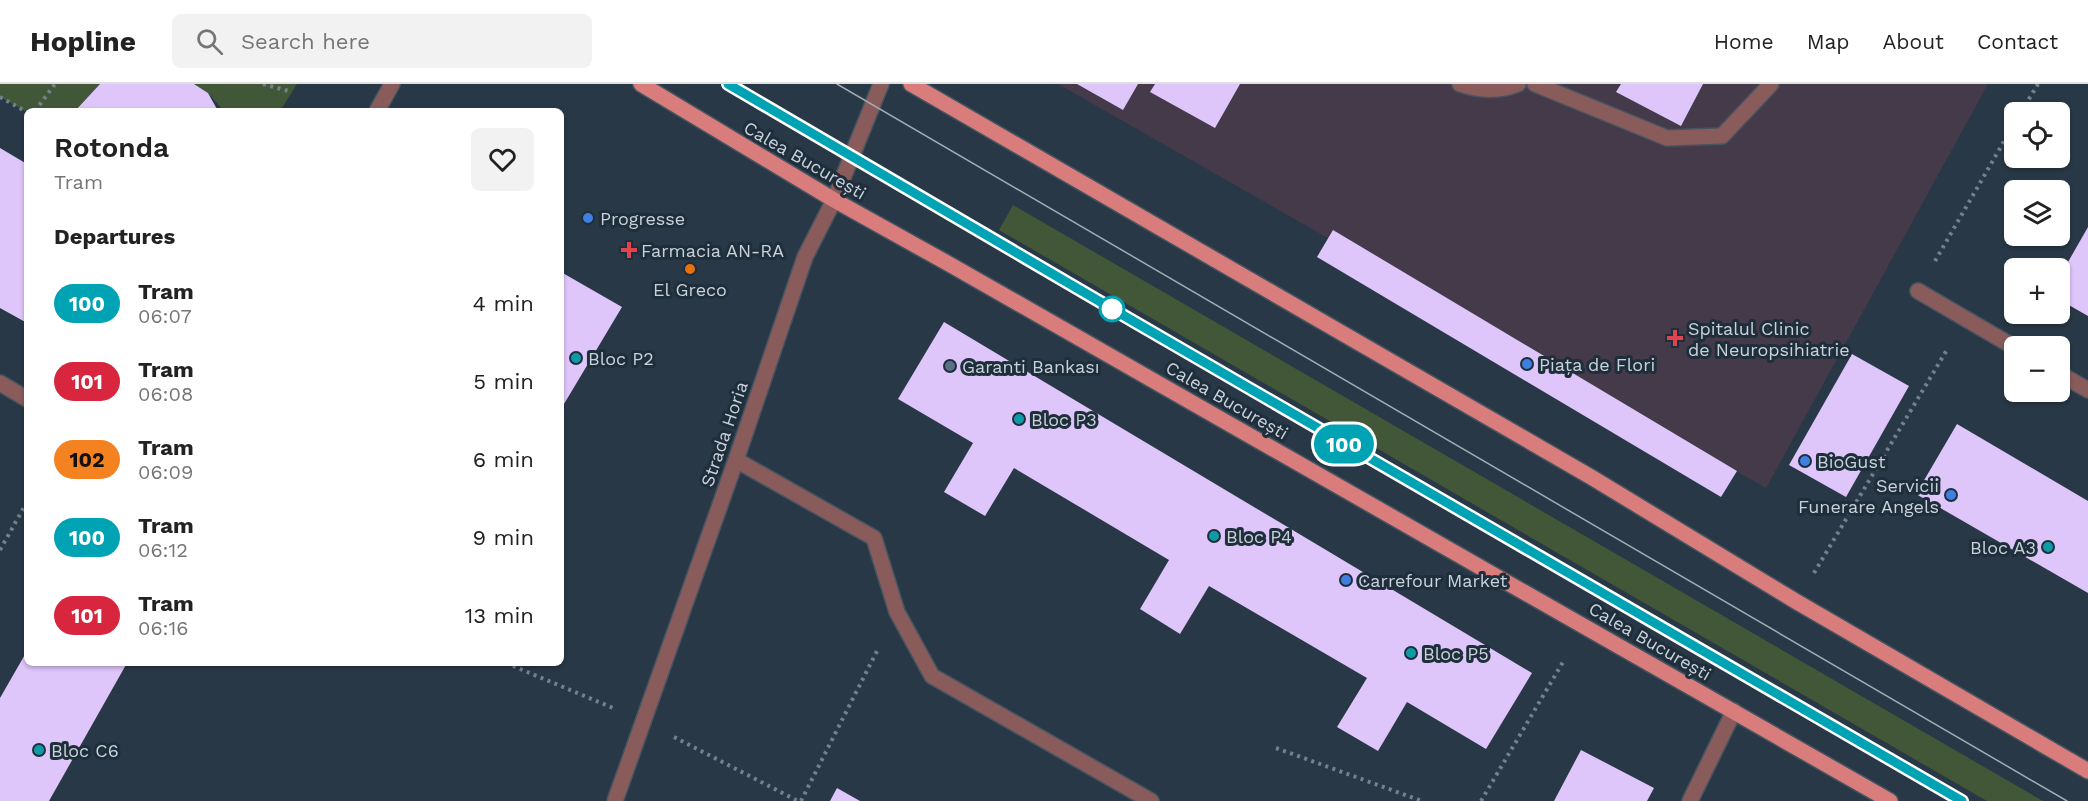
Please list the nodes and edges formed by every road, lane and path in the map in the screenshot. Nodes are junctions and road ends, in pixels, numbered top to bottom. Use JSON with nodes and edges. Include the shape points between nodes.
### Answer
{"nodes":[{"id":1,"x":55,"y":84,"type":"edge"},
{"id":2,"x":263,"y":84,"type":"edge"},
{"id":3,"x":392,"y":84,"type":"edge"},
{"id":4,"x":641,"y":84,"type":"edge"},
{"id":5,"x":881,"y":84,"type":"edge"},
{"id":6,"x":911,"y":84,"type":"edge"},
{"id":7,"x":1460,"y":84,"type":"edge"},
{"id":8,"x":1518,"y":84,"type":"edge"},
{"id":9,"x":1535,"y":84,"type":"edge"},
{"id":10,"x":1772,"y":84,"type":"edge"},
{"id":11,"x":2038,"y":84,"type":"edge"},
{"id":12,"x":291,"y":92,"type":"dead end"},
{"id":13,"x":0,"y":97,"type":"edge"},
{"id":14,"x":2027,"y":102,"type":"edge"},
{"id":15,"x":37,"y":108,"type":"edge"},
{"id":16,"x":379,"y":108,"type":"edge"},
{"id":17,"x":24,"y":110,"type":"edge"},
{"id":18,"x":2004,"y":141,"type":"edge"},
{"id":19,"x":834,"y":200,"type":"junction"},
{"id":20,"x":1918,"y":291,"type":"joint"},
{"id":21,"x":1966,"y":319,"type":"junction"},
{"id":22,"x":2004,"y":341,"type":"edge"},
{"id":23,"x":2070,"y":380,"type":"edge"},
{"id":24,"x":0,"y":383,"type":"edge"},
{"id":25,"x":2088,"y":390,"type":"edge"},
{"id":26,"x":24,"y":397,"type":"edge"},
{"id":27,"x":736,"y":460,"type":"junction"},
{"id":28,"x":24,"y":507,"type":"edge"},
{"id":29,"x":0,"y":550,"type":"edge"},
{"id":30,"x":1797,"y":602,"type":"junction"},
{"id":31,"x":897,"y":612,"type":"junction"},
{"id":32,"x":1563,"y":662,"type":"dead end"},
{"id":33,"x":513,"y":666,"type":"edge"},
{"id":34,"x":1734,"y":711,"type":"junction"},
{"id":35,"x":643,"y":721,"type":"junction"},
{"id":36,"x":1276,"y":748,"type":"dead end"},
{"id":37,"x":2088,"y":771,"type":"edge"},
{"id":38,"x":615,"y":801,"type":"edge"},
{"id":39,"x":800,"y":801,"type":"edge"},
{"id":40,"x":1151,"y":801,"type":"edge"},
{"id":41,"x":1422,"y":801,"type":"edge"},
{"id":42,"x":1481,"y":801,"type":"edge"},
{"id":43,"x":1690,"y":801,"type":"edge"},
{"id":44,"x":1890,"y":801,"type":"edge"}],
"edges":[{"from":1,"to":15,"type":"path"},
{"from":2,"to":12,"type":"path"},
{"from":3,"to":16,"type":"street"},
{"from":4,"to":19,"type":"main road","name":"Calea București"},
{"from":5,"to":19,"type":"street","name":"Strada Horia"},
{"from":6,"to":30,"type":"main road","via":[[1591,477]]},
{"from":7,"to":8,"type":"street","via":[[1483,90]]},
{"from":9,"to":10,"type":"street","via":[[1667,138],[1722,136]]},
{"from":11,"to":14,"type":"path"},
{"from":13,"to":17,"type":"path"},
{"from":18,"to":20,"type":"path"},
{"from":19,"to":27,"type":"street","name":"Strada Horia","via":[[805,257]]},
{"from":19,"to":34,"type":"main road","name":"Calea București"},
{"from":20,"to":21,"type":"street"},
{"from":21,"to":22,"type":"street"},
{"from":21,"to":30,"type":"path"},
{"from":23,"to":25,"type":"street"},
{"from":24,"to":26,"type":"street"},
{"from":27,"to":31,"type":"street","via":[[874,538]]},
{"from":27,"to":35,"type":"street","name":"Strada Horia"},
{"from":28,"to":29,"type":"path"},
{"from":30,"to":37,"type":"main road"},
{"from":31,"to":39,"type":"path"},
{"from":31,"to":40,"type":"street","via":[[932,676]]},
{"from":32,"to":42,"type":"path"},
{"from":33,"to":35,"type":"path"},
{"from":34,"to":43,"type":"street"},
{"from":34,"to":44,"type":"main road","name":"Calea București"},
{"from":35,"to":38,"type":"street","name":"Strada Horia"},
{"from":35,"to":39,"type":"path"},
{"from":36,"to":41,"type":"path"}]}
